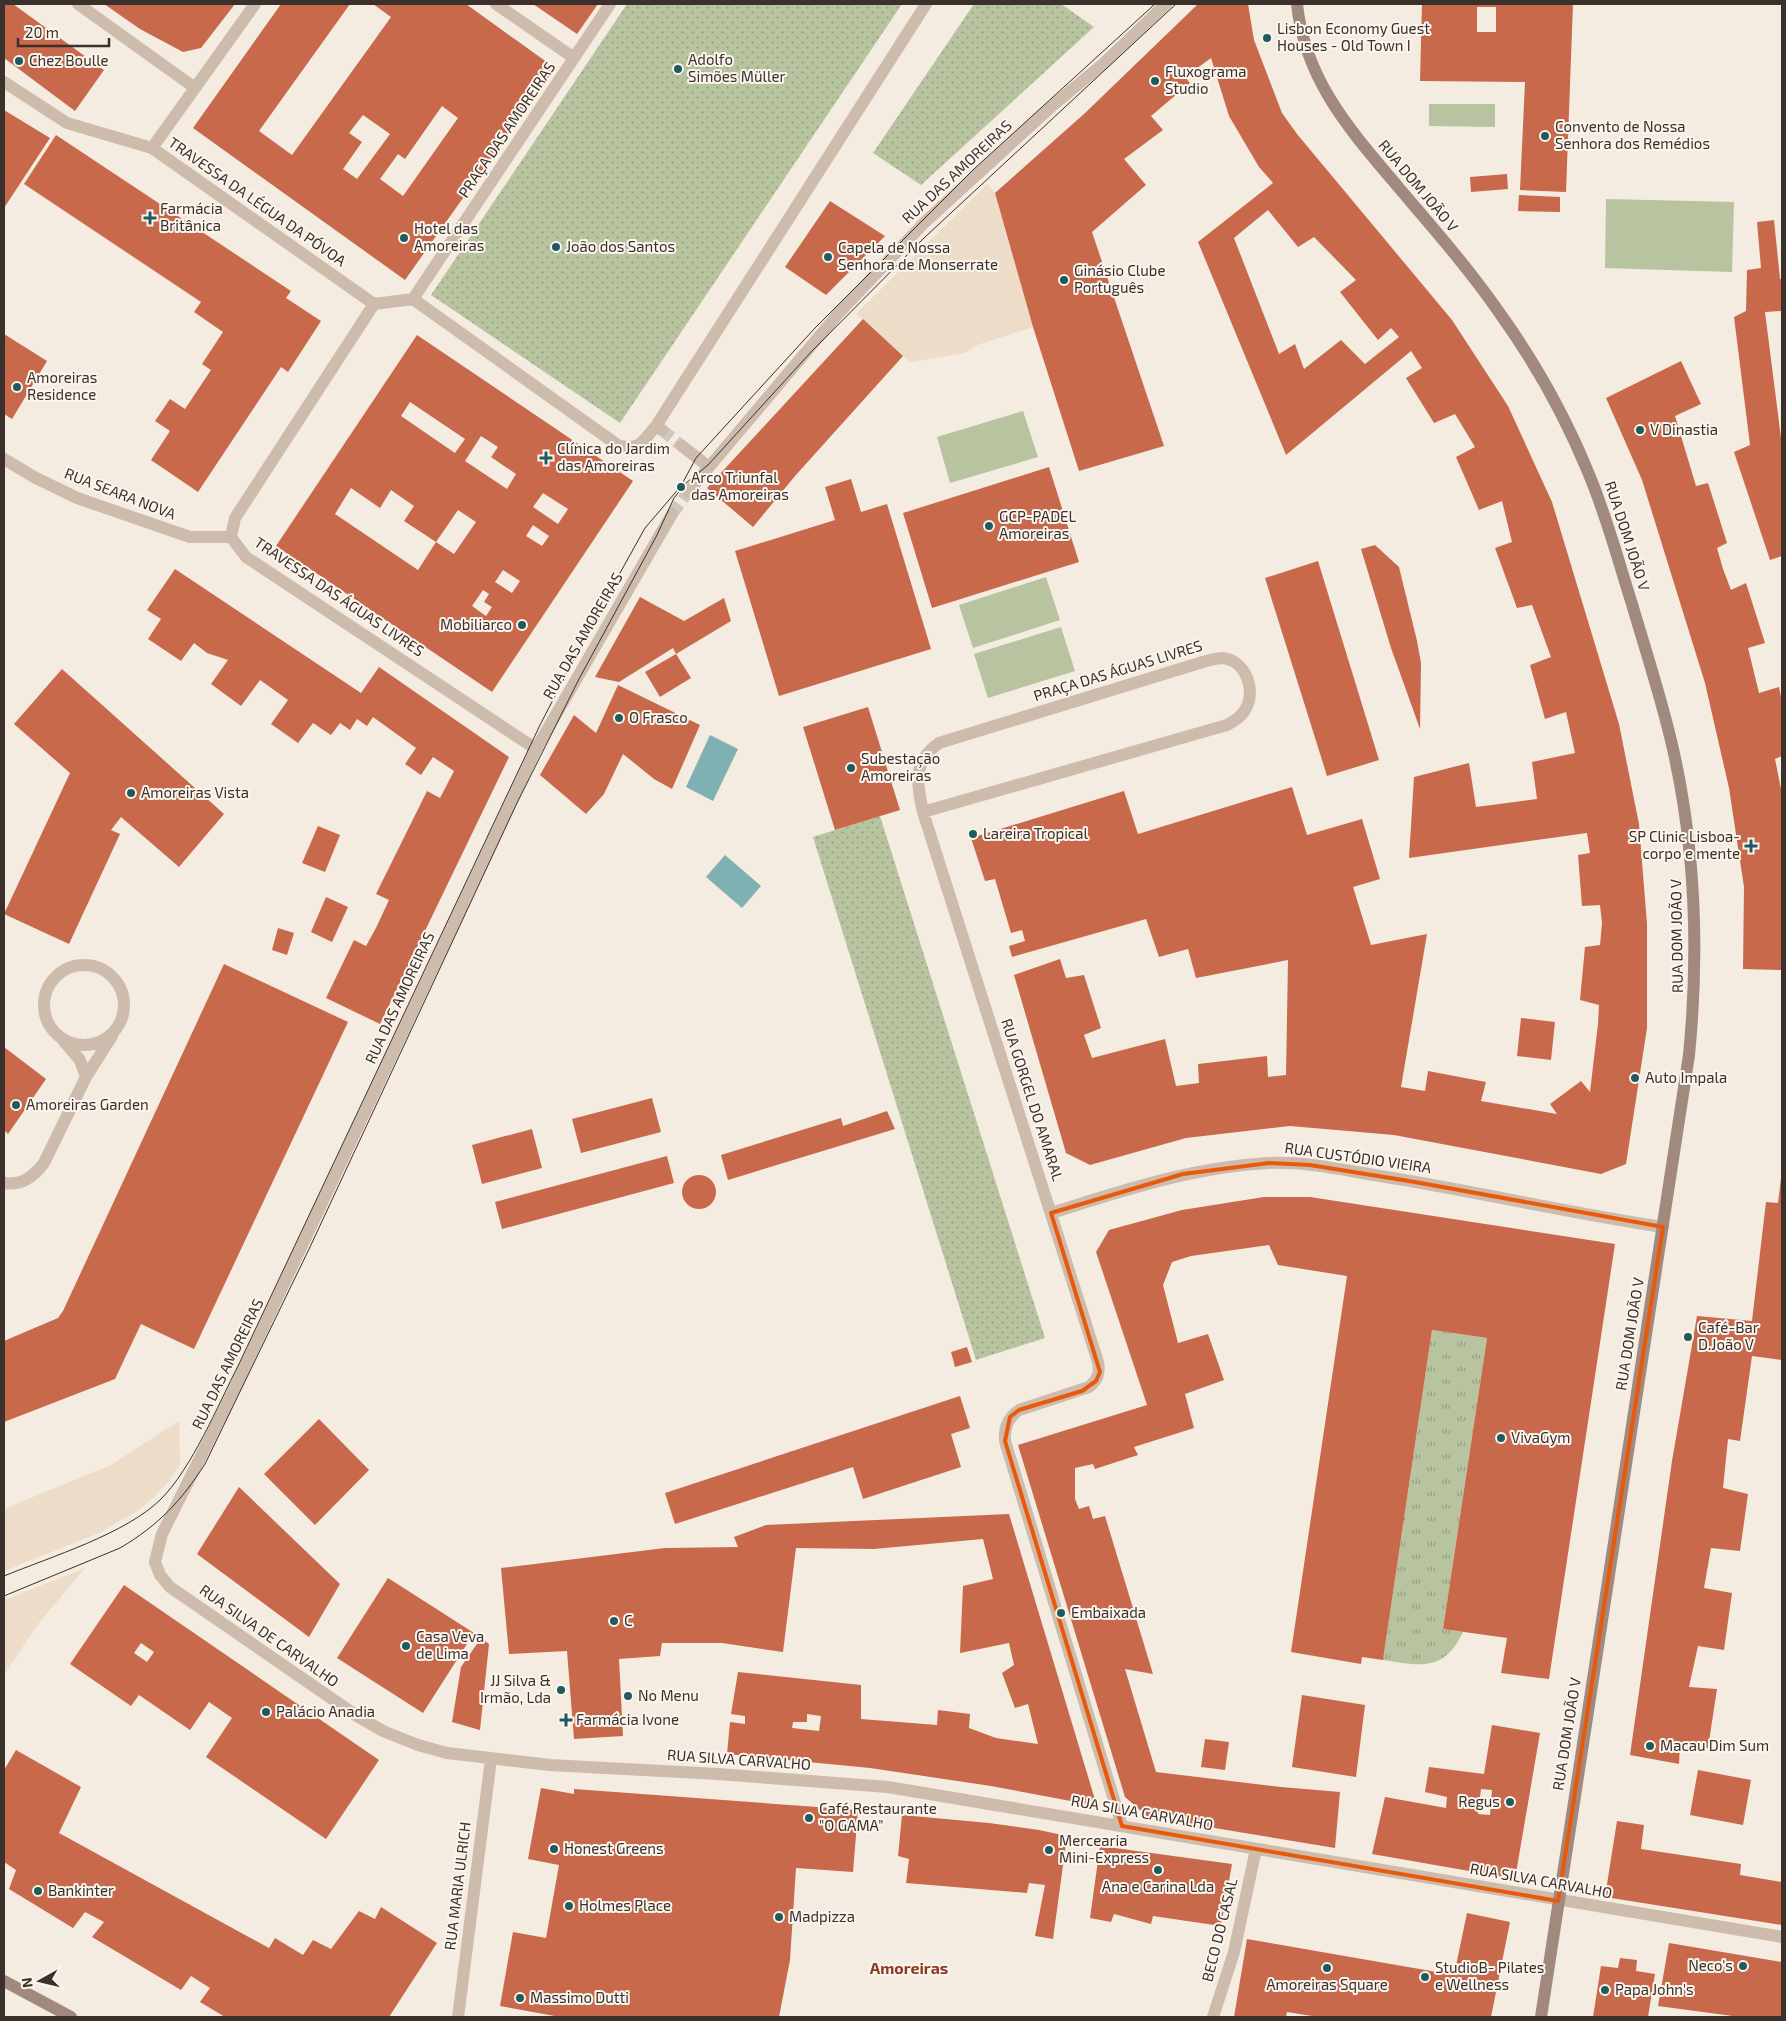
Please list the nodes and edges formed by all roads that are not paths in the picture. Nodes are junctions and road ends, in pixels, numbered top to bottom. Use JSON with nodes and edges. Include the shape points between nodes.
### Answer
{"nodes":[{"id":1,"x":78,"y":4,"type":"edge"},
{"id":2,"x":256,"y":4,"type":"edge"},
{"id":3,"x":496,"y":4,"type":"edge"},
{"id":4,"x":610,"y":4,"type":"edge"},
{"id":5,"x":926,"y":4,"type":"edge"},
{"id":6,"x":1166,"y":4,"type":"edge"},
{"id":7,"x":1295,"y":6,"type":"edge"},
{"id":8,"x":574,"y":58,"type":"junction"},
{"id":9,"x":4,"y":82,"type":"edge"},
{"id":10,"x":195,"y":88,"type":"junction"},
{"id":11,"x":152,"y":148,"type":"junction"},
{"id":12,"x":413,"y":298,"type":"junction"},
{"id":13,"x":374,"y":304,"type":"junction"},
{"id":14,"x":682,"y":446,"type":"tunnel mouth"},
{"id":15,"x":4,"y":458,"type":"edge"},
{"id":16,"x":710,"y":467,"type":"junction"},
{"id":17,"x":688,"y":492,"type":"tunnel mouth"},
{"id":18,"x":672,"y":514,"type":"tunnel mouth"},
{"id":19,"x":231,"y":537,"type":"junction"},
{"id":20,"x":536,"y":749,"type":"junction"},
{"id":21,"x":923,"y":812,"type":"junction"},
{"id":22,"x":120,"y":1022,"type":"junction"},
{"id":23,"x":60,"y":1037,"type":"junction"},
{"id":24,"x":86,"y":1077,"type":"junction"},
{"id":25,"x":4,"y":1183,"type":"edge"},
{"id":26,"x":1051,"y":1213,"type":"junction"},
{"id":27,"x":1663,"y":1227,"type":"junction"},
{"id":28,"x":177,"y":1506,"type":"joint"},
{"id":29,"x":491,"y":1759,"type":"junction"},
{"id":30,"x":1122,"y":1826,"type":"junction"},
{"id":31,"x":1256,"y":1849,"type":"junction"},
{"id":32,"x":1558,"y":1901,"type":"junction"},
{"id":33,"x":1782,"y":1937,"type":"edge"},
{"id":34,"x":4,"y":1981,"type":"edge"},
{"id":35,"x":71,"y":2017,"type":"edge"},
{"id":36,"x":458,"y":2017,"type":"edge"},
{"id":37,"x":1213,"y":2017,"type":"edge"},
{"id":38,"x":1541,"y":2017,"type":"edge"}],
"edges":[{"from":1,"to":10,"type":"street"},
{"from":2,"to":10,"type":"street","name":"TRAVESSA DA LÉGUA DA PÓVOA"},
{"from":3,"to":8,"type":"street"},
{"from":4,"to":8,"type":"street","name":"PRAÇA DAS AMOREIRAS"},
{"from":5,"to":12,"type":"street","via":[[659,428],[640,445],[631,448],[619,446]]},
{"from":6,"to":16,"type":"street","name":"RUA DAS AMOREIRAS","via":[[924,224],[838,314]]},
{"from":7,"to":27,"type":"main road","name":"RUA DOM JOÃO V","via":[[1310,63],[1323,90],[1352,132],[1499,312],[1531,358],[1565,419],[1607,522],[1651,667],[1673,748],[1685,812],[1695,923],[1694,1009]]},
{"from":8,"to":12,"type":"street","name":"PRAÇA DAS AMOREIRAS"},
{"from":9,"to":11,"type":"street","via":[[67,123]]},
{"from":10,"to":11,"type":"street","name":"TRAVESSA DA LÉGUA DA PÓVOA"},
{"from":11,"to":13,"type":"street","name":"TRAVESSA DA LÉGUA DA PÓVOA"},
{"from":12,"to":13,"type":"street"},
{"from":13,"to":19,"type":"street","via":[[235,518]]},
{"from":14,"to":16,"type":"street"},
{"from":15,"to":19,"type":"street","name":"RUA SEARA NOVA","via":[[77,498],[190,537]]},
{"from":16,"to":17,"type":"street","name":"RUA DAS AMOREIRAS"},
{"from":18,"to":20,"type":"street","name":"RUA DAS AMOREIRAS"},
{"from":19,"to":20,"type":"street","name":"TRAVESSA DAS ÁGUAS LIVRES","via":[[246,557]]},
{"from":20,"to":28,"type":"street","name":"RUA DAS AMOREIRAS"},
{"from":21,"to":21,"type":"street","name":"PRAÇA DAS ÁGUAS LIVRES","via":[[1227,725],[1246,709],[1251,695],[1249,681],[1235,662],[1222,658],[1206,661],[939,742],[923,757],[919,766]]},
{"from":21,"to":26,"type":"street","name":"RUA GORGEL DO AMARAL"},
{"from":22,"to":23,"type":"street","via":[[112,1034],[100,1042],[86,1045]]},
{"from":22,"to":23,"type":"street","via":[[123,994],[116,980],[93,965],[67,968],[48,987],[44,1000],[45,1013]]},
{"from":22,"to":24,"type":"street"},
{"from":23,"to":24,"type":"street","via":[[80,1060]]},
{"from":24,"to":25,"type":"street","via":[[44,1163],[34,1175],[21,1182]]},
{"from":26,"to":27,"type":"street","name":"RUA CUSTÓDIO VIEIRA","via":[[1183,1174],[1269,1163],[1310,1165],[1406,1180]]},
{"from":26,"to":30,"type":"street","name":"RUA GORGEL DO AMARAL","via":[[1100,1372],[1096,1380],[1082,1390],[1019,1410],[1010,1416],[1004,1441]]},
{"from":27,"to":32,"type":"main road","name":"RUA DOM JOÃO V"},
{"from":28,"to":29,"type":"street","name":"RUA SILVA DE CARVALHO","via":[[162,1534],[155,1562],[170,1587],[383,1731],[447,1753]]},
{"from":29,"to":30,"type":"street","name":"RUA SILVA CARVALHO","via":[[888,1787]]},
{"from":29,"to":36,"type":"street","name":"RUA MARIA ULRICH"},
{"from":30,"to":31,"type":"street","name":"RUA SILVA CARVALHO"},
{"from":31,"to":32,"type":"street","name":"RUA SILVA CARVALHO"},
{"from":31,"to":37,"type":"street","name":"BECO DO CASAL","via":[[1234,1952]]},
{"from":32,"to":33,"type":"street","name":"RUA SILVA CARVALHO"},
{"from":32,"to":38,"type":"main road","name":"RUA DOM JOÃO V"},
{"from":34,"to":35,"type":"main road"}]}
